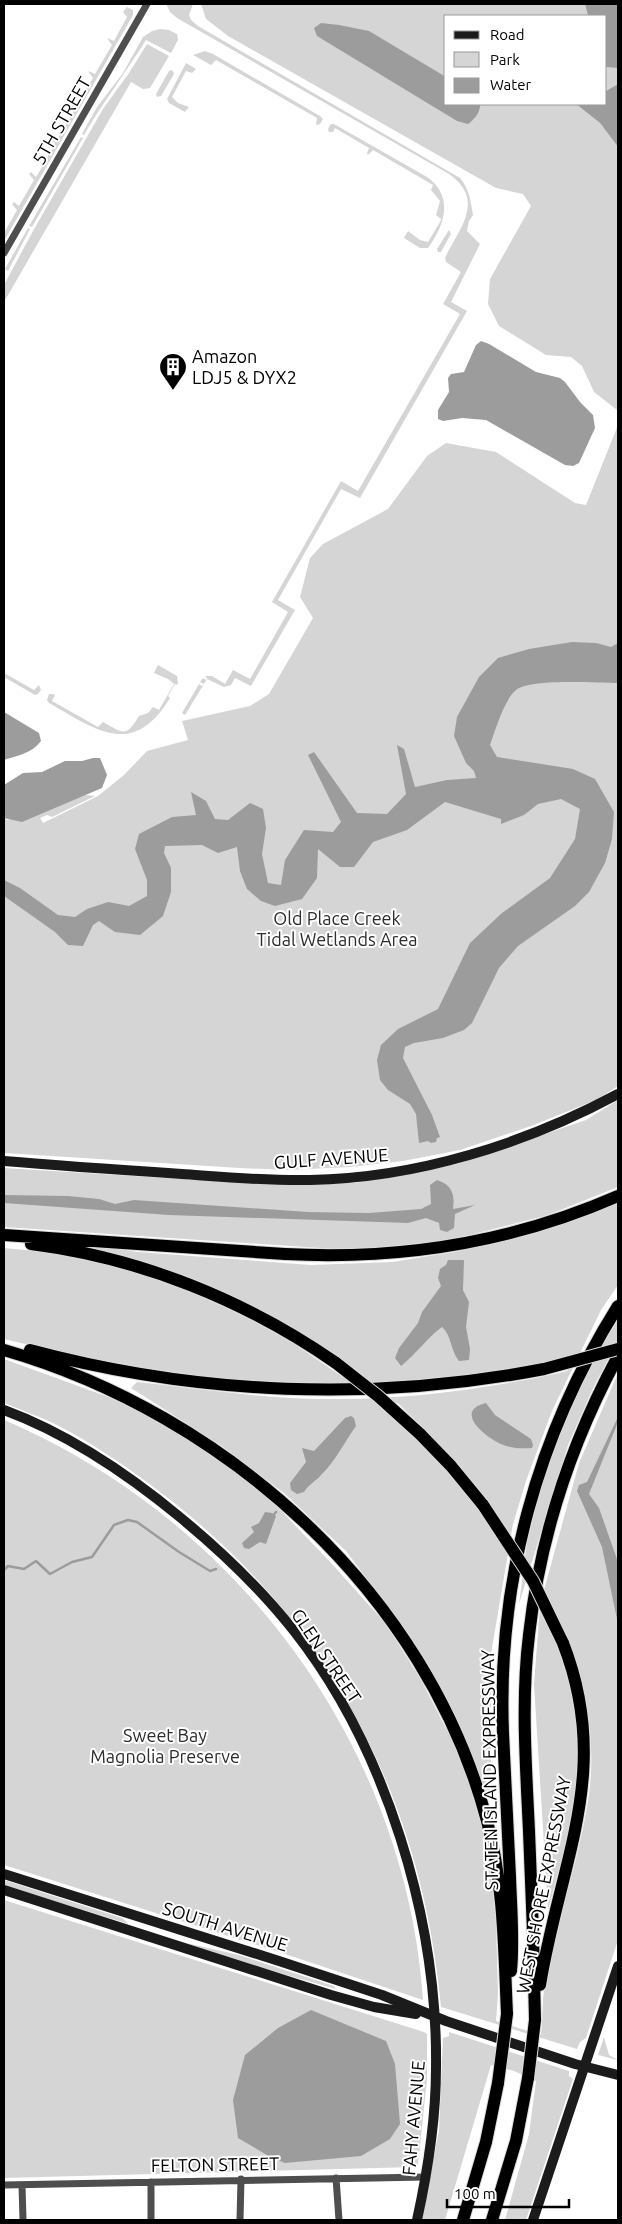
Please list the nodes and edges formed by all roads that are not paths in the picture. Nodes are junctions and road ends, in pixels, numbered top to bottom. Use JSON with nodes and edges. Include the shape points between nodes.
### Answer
{"nodes":[{"id":1,"x":146,"y":4,"type":"edge"},
{"id":2,"x":4,"y":253,"type":"edge"},
{"id":3,"x":618,"y":1094,"type":"edge"},
{"id":4,"x":4,"y":1161,"type":"edge"},
{"id":5,"x":618,"y":1196,"type":"edge"},
{"id":6,"x":4,"y":1235,"type":"edge"},
{"id":7,"x":4,"y":1242,"type":"edge"},
{"id":8,"x":618,"y":1306,"type":"edge"},
{"id":9,"x":4,"y":1343,"type":"edge"},
{"id":10,"x":618,"y":1349,"type":"edge"},
{"id":11,"x":4,"y":1350,"type":"edge"},
{"id":12,"x":618,"y":1356,"type":"edge"},
{"id":13,"x":4,"y":1410,"type":"edge"},
{"id":14,"x":4,"y":1874,"type":"edge"},
{"id":15,"x":4,"y":1890,"type":"edge"},
{"id":16,"x":618,"y":1966,"type":"edge"},
{"id":17,"x":507,"y":1996,"type":"junction"},
{"id":18,"x":434,"y":2017,"type":"junction"},
{"id":19,"x":535,"y":2020,"type":"junction"},
{"id":20,"x":584,"y":2066,"type":"junction"},
{"id":21,"x":618,"y":2075,"type":"edge"},
{"id":22,"x":426,"y":2177,"type":"junction"},
{"id":23,"x":336,"y":2178,"type":"junction"},
{"id":24,"x":241,"y":2179,"type":"junction"},
{"id":25,"x":151,"y":2182,"type":"junction"},
{"id":26,"x":4,"y":2185,"type":"edge"},
{"id":27,"x":22,"y":2185,"type":"junction"},
{"id":28,"x":23,"y":2220,"type":"edge"},
{"id":29,"x":151,"y":2220,"type":"edge"},
{"id":30,"x":240,"y":2220,"type":"edge"},
{"id":31,"x":339,"y":2220,"type":"edge"},
{"id":32,"x":417,"y":2220,"type":"edge"},
{"id":33,"x":463,"y":2220,"type":"edge"},
{"id":34,"x":492,"y":2220,"type":"edge"},
{"id":35,"x":533,"y":2220,"type":"edge"}],
"edges":[{"from":1,"to":2,"type":"street","name":"5TH STREET"},
{"from":3,"to":4,"type":"street","name":"GULF AVENUE","via":[[581,1114],[494,1147],[358,1177],[262,1180]]},
{"from":5,"to":6,"type":"highway","via":[[505,1235],[439,1248],[375,1254],[285,1254]]},
{"from":7,"to":19,"type":"highway","name":"WEST SHORE EXPRESSWAY","bridge":true,"via":[[107,1258],[184,1282],[258,1315],[336,1363],[378,1396],[451,1466],[483,1505],[533,1581],[563,1643],[582,1710],[585,1755],[580,1813],[542,1974]]},
{"from":8,"to":17,"type":"highway","name":"STATEN ISLAND EXPRESSWAY","via":[[583,1368],[550,1442],[525,1520],[511,1585],[503,1689],[513,1944]]},
{"from":9,"to":10,"type":"highway","bridge":true,"via":[[133,1374],[216,1384],[341,1391],[474,1381],[544,1369]]},
{"from":11,"to":17,"type":"highway","name":"WEST SHORE EXPRESSWAY","via":[[71,1372],[118,1392],[210,1446],[254,1478],[306,1523],[372,1597],[432,1686],[475,1780],[488,1824],[499,1883]]},
{"from":12,"to":19,"type":"highway","name":"STATEN ISLAND EXPRESSWAY","via":[[580,1435],[557,1497],[541,1562],[529,1635],[526,1732]]},
{"from":13,"to":18,"type":"street","name":"GLEN STREET","via":[[52,1431],[143,1487],[226,1556],[294,1631],[332,1688],[389,1804],[418,1900],[427,1945]]},
{"from":14,"to":18,"type":"street","name":"SOUTH AVENUE","via":[[382,1995]]},
{"from":15,"to":18,"type":"street","name":"SOUTH AVENUE","via":[[331,1995]]},
{"from":16,"to":20,"type":"street"},
{"from":17,"to":33,"type":"highway","name":"WEST SHORE EXPRESSWAY","bridge":true,"via":[[498,2083],[486,2142]]},
{"from":18,"to":20,"type":"street","name":"SOUTH AVENUE"},
{"from":18,"to":22,"type":"street","name":"FAHY AVENUE","via":[[436,2076]]},
{"from":19,"to":34,"type":"highway","name":"STATEN ISLAND EXPRESSWAY","bridge":true,"via":[[516,2141]]},
{"from":20,"to":21,"type":"street","name":"SOUTH AVENUE"},
{"from":20,"to":35,"type":"street"},
{"from":22,"to":23,"type":"street","name":"FELTON STREET"},
{"from":22,"to":32,"type":"street","name":"FAHY AVENUE"},
{"from":23,"to":24,"type":"street","name":"FELTON STREET"},
{"from":23,"to":31,"type":"street"},
{"from":24,"to":25,"type":"street","name":"FELTON STREET"},
{"from":24,"to":30,"type":"street"},
{"from":25,"to":27,"type":"street","name":"FELTON STREET"},
{"from":25,"to":29,"type":"street"},
{"from":26,"to":27,"type":"street","name":"FELTON STREET"},
{"from":27,"to":28,"type":"street"}]}
